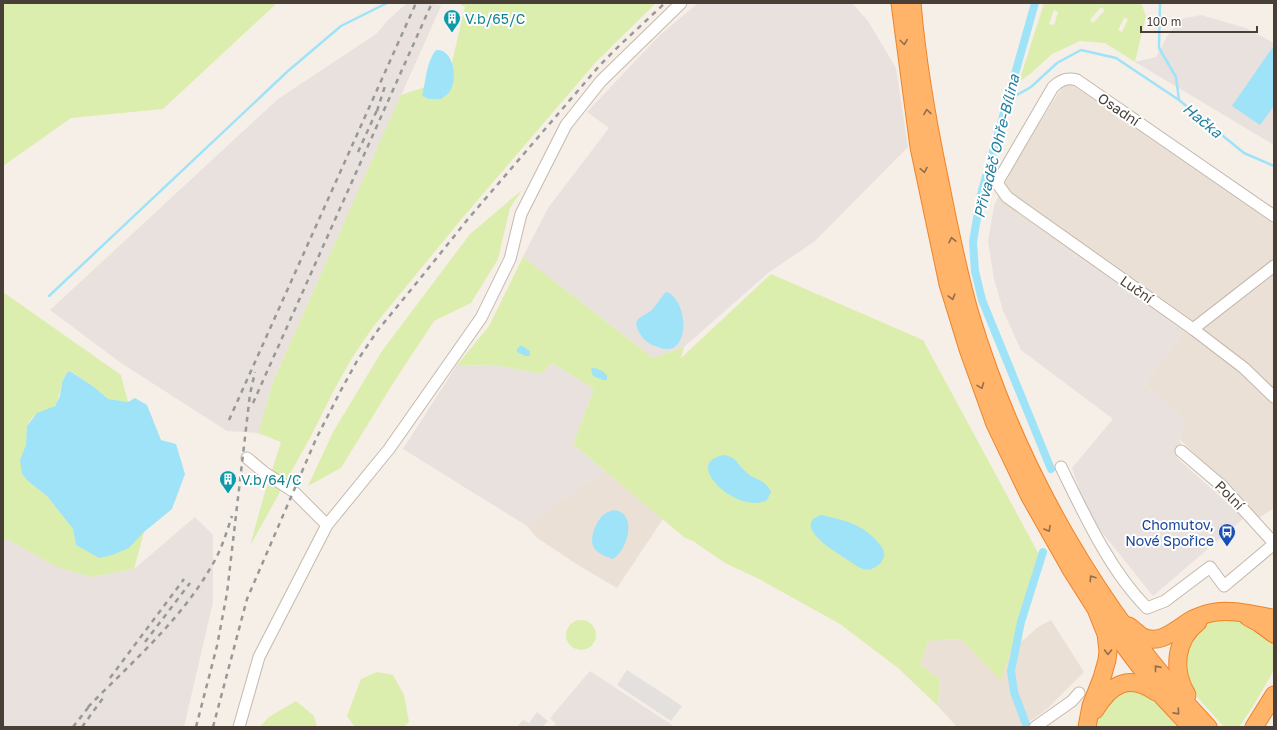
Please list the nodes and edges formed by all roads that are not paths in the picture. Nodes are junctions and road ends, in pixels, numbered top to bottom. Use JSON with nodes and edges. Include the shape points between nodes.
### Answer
{"nodes":[{"id":1,"x":681,"y":3,"type":"edge"},
{"id":2,"x":900,"y":3,"type":"edge"},
{"id":3,"x":912,"y":3,"type":"edge"},
{"id":4,"x":997,"y":183,"type":"joint"},
{"id":5,"x":1274,"y":216,"type":"edge"},
{"id":6,"x":1274,"y":266,"type":"edge"},
{"id":7,"x":1193,"y":329,"type":"junction"},
{"id":8,"x":974,"y":347,"type":"junction"},
{"id":9,"x":1274,"y":397,"type":"edge"},
{"id":10,"x":1181,"y":451,"type":"dead end"},
{"id":11,"x":247,"y":458,"type":"dead end"},
{"id":12,"x":1061,"y":467,"type":"dead end"},
{"id":13,"x":327,"y":525,"type":"junction"},
{"id":14,"x":1274,"y":543,"type":"edge"},
{"id":15,"x":1092,"y":602,"type":"junction"},
{"id":16,"x":1113,"y":610,"type":"junction"},
{"id":17,"x":1220,"y":612,"type":"junction"},
{"id":18,"x":1274,"y":618,"type":"edge"},
{"id":19,"x":1274,"y":634,"type":"edge"},
{"id":20,"x":1079,"y":693,"type":"dead end"},
{"id":21,"x":1273,"y":695,"type":"edge"},
{"id":22,"x":1163,"y":696,"type":"junction"},
{"id":23,"x":1274,"y":716,"type":"edge"},
{"id":24,"x":1200,"y":724,"type":"edge"},
{"id":25,"x":1037,"y":725,"type":"edge"},
{"id":26,"x":239,"y":727,"type":"edge"},
{"id":27,"x":1088,"y":727,"type":"edge"},
{"id":28,"x":1254,"y":727,"type":"edge"},
{"id":29,"x":1268,"y":727,"type":"edge"}],
"edges":[{"from":1,"to":13,"type":"street","via":[[601,81],[566,125],[521,214],[510,259],[481,318],[389,450]]},
{"from":2,"to":8,"type":"highway","one_way":true,"via":[[919,147],[948,284]]},
{"from":8,"to":3,"type":"highway","one_way":true,"via":[[933,151]]},
{"from":4,"to":5,"type":"street","name":"Osadní","via":[[1053,87],[1058,82],[1072,79]]},
{"from":4,"to":7,"type":"street","name":"Luční","via":[[1007,197]]},
{"from":6,"to":7,"type":"street"},
{"from":7,"to":9,"type":"street","name":"Luční","via":[[1244,368]]},
{"from":8,"to":15,"type":"highway","one_way":true,"via":[[995,424],[1029,495]]},
{"from":16,"to":8,"type":"highway","one_way":true,"via":[[1084,567],[1038,483]]},
{"from":10,"to":14,"type":"street","name":"Polní","via":[[1222,486]]},
{"from":11,"to":13,"type":"street","via":[[293,491]]},
{"from":12,"to":14,"type":"street","via":[[1105,550],[1136,596],[1148,608],[1165,601],[1210,567],[1224,586]]},
{"from":13,"to":26,"type":"street","via":[[260,657]]},
{"from":15,"to":22,"type":"highway"},
{"from":15,"to":27,"type":"highway","one_way":true,"via":[[1103,625],[1108,651],[1106,668],[1091,706]]},
{"from":16,"to":17,"type":"highway","via":[[1139,635],[1155,639],[1164,637],[1194,619]]},
{"from":24,"to":16,"type":"highway","one_way":true},
{"from":17,"to":18,"type":"highway"},
{"from":17,"to":19,"type":"highway","via":[[1250,618]]},
{"from":17,"to":24,"type":"highway","via":[[1200,619],[1189,630],[1181,643],[1177,658],[1180,682]]},
{"from":20,"to":25,"type":"street","via":[[1072,701]]},
{"from":21,"to":28,"type":"highway"},
{"from":22,"to":24,"type":"highway","one_way":true},
{"from":22,"to":27,"type":"highway","via":[[1142,683],[1119,684],[1102,699]]},
{"from":23,"to":29,"type":"highway"}]}
